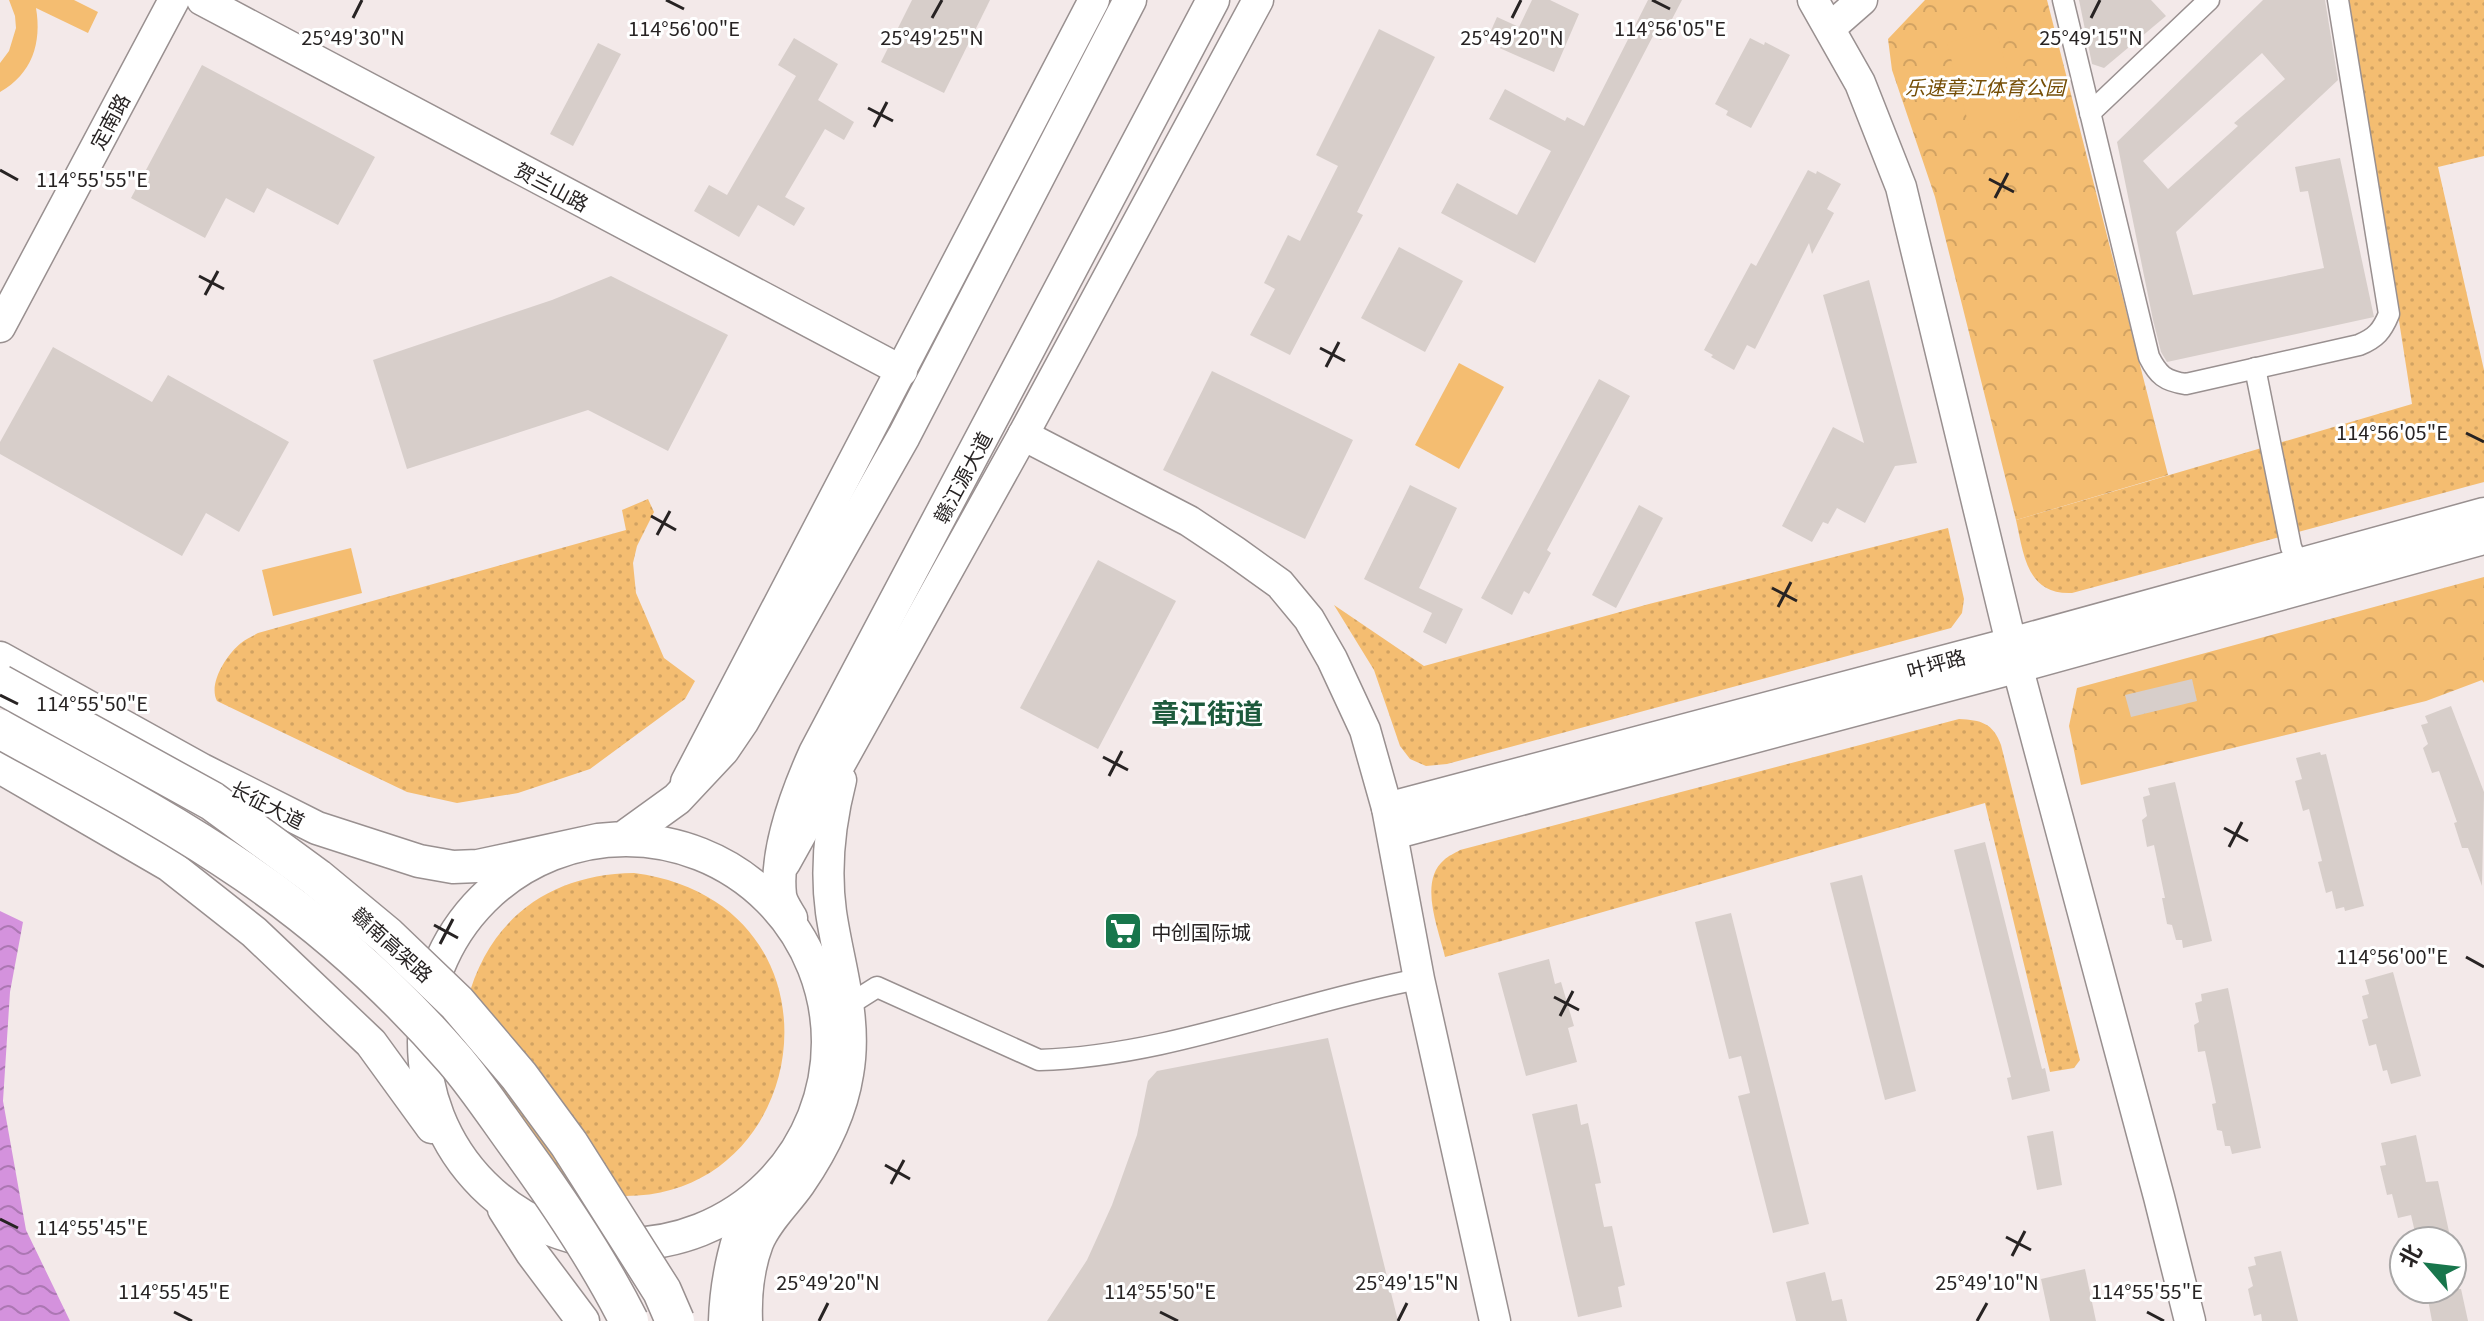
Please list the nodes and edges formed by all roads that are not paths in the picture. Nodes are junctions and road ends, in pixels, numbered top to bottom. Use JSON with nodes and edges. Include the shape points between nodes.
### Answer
{"nodes":[{"id":1,"x":174,"y":0,"type":"edge"},
{"id":2,"x":202,"y":0,"type":"edge"},
{"id":3,"x":1094,"y":0,"type":"edge"},
{"id":4,"x":1130,"y":0,"type":"edge"},
{"id":5,"x":1213,"y":0,"type":"edge"},
{"id":6,"x":1258,"y":0,"type":"edge"},
{"id":7,"x":1813,"y":0,"type":"edge"},
{"id":8,"x":1862,"y":0,"type":"edge"},
{"id":9,"x":2063,"y":0,"type":"edge"},
{"id":10,"x":2209,"y":0,"type":"edge"},
{"id":11,"x":2338,"y":0,"type":"edge"},
{"id":12,"x":1830,"y":28,"type":"junction"},
{"id":13,"x":2090,"y":113,"type":"junction"},
{"id":14,"x":0,"y":327,"type":"edge"},
{"id":15,"x":2255,"y":368,"type":"junction"},
{"id":16,"x":902,"y":371,"type":"junction"},
{"id":17,"x":1023,"y":435,"type":"junction"},
{"id":18,"x":2484,"y":513,"type":"edge"},
{"id":19,"x":2484,"y":539,"type":"edge"},
{"id":20,"x":2298,"y":564,"type":"junction"},
{"id":21,"x":2015,"y":655,"type":"junction"},
{"id":22,"x":0,"y":658,"type":"edge"},
{"id":23,"x":0,"y":684,"type":"edge"},
{"id":24,"x":0,"y":729,"type":"edge"},
{"id":25,"x":849,"y":747,"type":"junction"},
{"id":26,"x":0,"y":767,"type":"edge"},
{"id":27,"x":677,"y":799,"type":"junction"},
{"id":28,"x":1390,"y":821,"type":"junction"},
{"id":29,"x":598,"y":840,"type":"junction"},
{"id":30,"x":560,"y":850,"type":"junction"},
{"id":31,"x":782,"y":868,"type":"junction"},
{"id":32,"x":815,"y":966,"type":"junction"},
{"id":33,"x":1419,"y":979,"type":"junction"},
{"id":34,"x":838,"y":1011,"type":"junction"},
{"id":35,"x":457,"y":1155,"type":"junction"},
{"id":36,"x":786,"y":1166,"type":"junction"},
{"id":37,"x":498,"y":1200,"type":"junction"},
{"id":38,"x":583,"y":1321,"type":"edge"},
{"id":39,"x":629,"y":1321,"type":"edge"},
{"id":40,"x":675,"y":1321,"type":"edge"},
{"id":41,"x":725,"y":1321,"type":"edge"},
{"id":42,"x":747,"y":1321,"type":"edge"},
{"id":43,"x":1495,"y":1321,"type":"edge"},
{"id":44,"x":2190,"y":1321,"type":"edge"}],
"edges":[{"from":1,"to":14,"type":"street","name":"定南路"},
{"from":2,"to":16,"type":"street","name":"贺兰山路"},
{"from":3,"to":16,"type":"street"},
{"from":4,"to":27,"type":"main road","via":[[904,436],[735,731]]},
{"from":5,"to":31,"type":"main road","name":"赣江源大道","via":[[815,753],[793,809]]},
{"from":6,"to":17,"type":"street"},
{"from":7,"to":12,"type":"street"},
{"from":8,"to":12,"type":"street"},
{"from":9,"to":13,"type":"street"},
{"from":10,"to":13,"type":"street"},
{"from":11,"to":15,"type":"street","via":[[2389,314],[2372,340]]},
{"from":12,"to":21,"type":"street","via":[[1860,83],[1901,187]]},
{"from":13,"to":15,"type":"street","via":[[2149,357],[2158,374],[2186,384]]},
{"from":15,"to":20,"type":"street"},
{"from":16,"to":27,"type":"street"},
{"from":17,"to":25,"type":"street"},
{"from":17,"to":28,"type":"street","via":[[1189,521],[1280,584],[1309,619],[1365,730]]},
{"from":18,"to":20,"type":"street","name":"叶坪路"},
{"from":19,"to":21,"type":"street","name":"叶坪路"},
{"from":20,"to":21,"type":"street","name":"叶坪路"},
{"from":21,"to":28,"type":"street","name":"叶坪路"},
{"from":21,"to":44,"type":"street"},
{"from":22,"to":30,"type":"main road","name":"长征大道","via":[[263,802],[347,840],[453,867]]},
{"from":23,"to":40,"type":"highway","name":"赣南高架路","bridge":true,"via":[[212,801],[397,945],[457,1003],[519,1076],[662,1291]]},
{"from":24,"to":39,"type":"highway","name":"赣南高架路","bridge":true,"via":[[249,874],[395,996],[455,1060],[512,1136],[595,1256]]},
{"from":25,"to":31,"type":"street"},
{"from":25,"to":34,"type":"street","via":[[830,833],[828,879]]},
{"from":26,"to":35,"type":"main road","via":[[169,865],[254,932],[371,1043],[422,1117]]},
{"from":27,"to":29,"type":"main road","via":[[623,838]]},
{"from":28,"to":33,"type":"street"},
{"from":29,"to":30,"type":"main road"},
{"from":29,"to":32,"type":"main road","via":[[636,838],[711,856],[773,901]]},
{"from":30,"to":35,"type":"main road","via":[[496,886],[456,933],[434,977],[425,1013],[428,1087]]},
{"from":31,"to":32,"type":"main road","name":"赣江源大道","via":[[780,897]]},
{"from":32,"to":34,"type":"main road"},
{"from":33,"to":34,"type":"street","via":[[1139,1049],[1063,1059],[1039,1060],[877,987]]},
{"from":33,"to":43,"type":"street"},
{"from":34,"to":36,"type":"main road","via":[[821,1096],[807,1133]]},
{"from":34,"to":42,"type":"street","via":[[852,1041],[848,1076],[825,1141],[759,1242]]},
{"from":35,"to":37,"type":"main road"},
{"from":36,"to":37,"type":"main road","via":[[758,1196],[725,1219],[688,1235],[648,1243],[568,1237],[531,1222]]},
{"from":36,"to":41,"type":"main road","via":[[749,1209],[730,1278]]},
{"from":37,"to":38,"type":"main road"}]}
